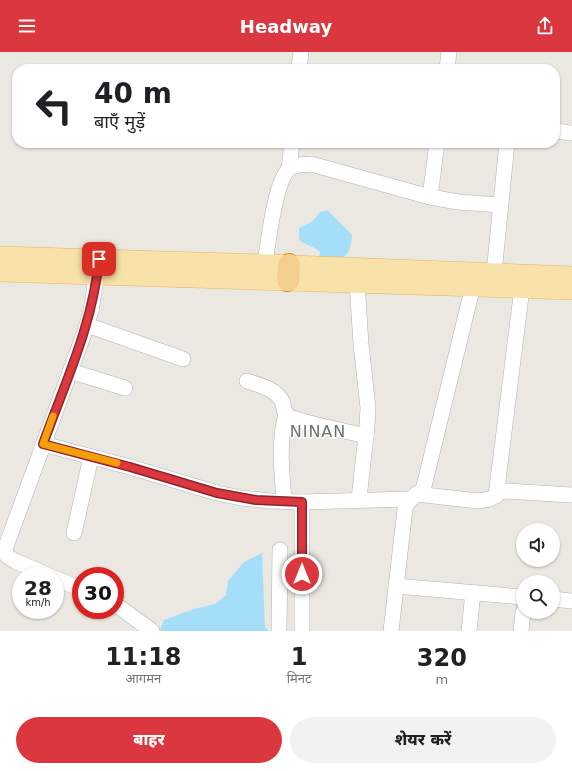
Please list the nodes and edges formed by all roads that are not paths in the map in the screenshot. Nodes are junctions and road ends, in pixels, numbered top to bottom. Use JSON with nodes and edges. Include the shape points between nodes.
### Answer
{"nodes":[{"id":1,"x":301,"y":52,"type":"edge"},
{"id":2,"x":449,"y":52,"type":"edge"},
{"id":3,"x":300,"y":64,"type":"edge"},
{"id":4,"x":448,"y":64,"type":"edge"},
{"id":5,"x":560,"y":132,"type":"edge"},
{"id":6,"x":572,"y":133,"type":"edge"},
{"id":7,"x":291,"y":148,"type":"edge"},
{"id":8,"x":436,"y":148,"type":"edge"},
{"id":9,"x":506,"y":148,"type":"edge"},
{"id":10,"x":289,"y":169,"type":"junction"},
{"id":11,"x":430,"y":197,"type":"junction"},
{"id":12,"x":500,"y":205,"type":"junction"},
{"id":13,"x":0,"y":256,"type":"edge"},
{"id":14,"x":265,"y":264,"type":"junction"},
{"id":15,"x":98,"y":267,"type":"junction"},
{"id":16,"x":0,"y":272,"type":"edge"},
{"id":17,"x":288,"y":272,"type":"junction"},
{"id":18,"x":494,"y":273,"type":"junction"},
{"id":19,"x":572,"y":276,"type":"edge"},
{"id":20,"x":357,"y":283,"type":"junction"},
{"id":21,"x":473,"y":286,"type":"junction"},
{"id":22,"x":522,"y":288,"type":"junction"},
{"id":23,"x":572,"y":290,"type":"edge"},
{"id":24,"x":87,"y":325,"type":"junction"},
{"id":25,"x":183,"y":359,"type":"dead end"},
{"id":26,"x":70,"y":371,"type":"junction"},
{"id":27,"x":248,"y":381,"type":"dead end"},
{"id":28,"x":125,"y":388,"type":"dead end"},
{"id":29,"x":286,"y":414,"type":"junction"},
{"id":30,"x":366,"y":436,"type":"junction"},
{"id":31,"x":43,"y":444,"type":"junction"},
{"id":32,"x":91,"y":457,"type":"junction"},
{"id":33,"x":572,"y":494,"type":"edge"},
{"id":34,"x":413,"y":496,"type":"junction"},
{"id":35,"x":496,"y":496,"type":"junction"},
{"id":36,"x":359,"y":499,"type":"junction"},
{"id":37,"x":284,"y":501,"type":"junction"},
{"id":38,"x":302,"y":502,"type":"junction"},
{"id":39,"x":74,"y":533,"type":"dead end"},
{"id":40,"x":280,"y":550,"type":"dead end"},
{"id":41,"x":28,"y":567,"type":"edge"},
{"id":42,"x":396,"y":586,"type":"junction"},
{"id":43,"x":473,"y":592,"type":"junction"},
{"id":44,"x":516,"y":596,"type":"edge"},
{"id":45,"x":560,"y":600,"type":"edge"},
{"id":46,"x":572,"y":601,"type":"edge"},
{"id":47,"x":124,"y":611,"type":"edge"},
{"id":48,"x":522,"y":619,"type":"edge"},
{"id":49,"x":152,"y":631,"type":"edge"},
{"id":50,"x":279,"y":631,"type":"edge"},
{"id":51,"x":302,"y":631,"type":"edge"},
{"id":52,"x":391,"y":631,"type":"edge"},
{"id":53,"x":469,"y":631,"type":"edge"},
{"id":54,"x":521,"y":631,"type":"edge"}],
"edges":[{"from":1,"to":3,"type":"street"},
{"from":2,"to":4,"type":"street"},
{"from":5,"to":6,"type":"street"},
{"from":7,"to":10,"type":"street"},
{"from":8,"to":11,"type":"street"},
{"from":9,"to":12,"type":"street"},
{"from":10,"to":11,"type":"street","via":[[297,165],[311,164]]},
{"from":10,"to":14,"type":"street","via":[[279,186]]},
{"from":11,"to":12,"type":"street"},
{"from":12,"to":18,"type":"street"},
{"from":13,"to":15,"type":"main road"},
{"from":14,"to":15,"type":"main road"},
{"from":14,"to":17,"type":"main road"},
{"from":15,"to":16,"type":"main road"},
{"from":15,"to":17,"type":"main road"},
{"from":15,"to":24,"type":"street"},
{"from":17,"to":18,"type":"main road"},
{"from":17,"to":20,"type":"main road"},
{"from":18,"to":19,"type":"main road"},
{"from":20,"to":21,"type":"main road"},
{"from":20,"to":30,"type":"street","via":[[368,408]]},
{"from":21,"to":22,"type":"main road"},
{"from":21,"to":34,"type":"street","via":[[424,486]]},
{"from":22,"to":23,"type":"main road"},
{"from":22,"to":35,"type":"street"},
{"from":24,"to":25,"type":"street"},
{"from":24,"to":26,"type":"street"},
{"from":26,"to":28,"type":"street"},
{"from":26,"to":31,"type":"street"},
{"from":27,"to":29,"type":"street","via":[[276,393]]},
{"from":29,"to":30,"type":"street","via":[[306,422]]},
{"from":29,"to":37,"type":"street","via":[[281,442]]},
{"from":30,"to":36,"type":"street"},
{"from":31,"to":32,"type":"street"},
{"from":31,"to":41,"type":"street","via":[[5,549],[7,556]]},
{"from":32,"to":37,"type":"street","via":[[217,493],[241,498]]},
{"from":32,"to":39,"type":"street"},
{"from":33,"to":35,"type":"street","via":[[506,491]]},
{"from":34,"to":35,"type":"street","via":[[478,501]]},
{"from":34,"to":36,"type":"street"},
{"from":34,"to":42,"type":"street","via":[[405,509]]},
{"from":36,"to":38,"type":"street"},
{"from":37,"to":38,"type":"street"},
{"from":38,"to":51,"type":"street"},
{"from":40,"to":50,"type":"street"},
{"from":42,"to":43,"type":"street"},
{"from":42,"to":52,"type":"street"},
{"from":43,"to":44,"type":"street"},
{"from":43,"to":53,"type":"street"},
{"from":45,"to":46,"type":"street"},
{"from":47,"to":49,"type":"street"},
{"from":48,"to":54,"type":"street"}]}
